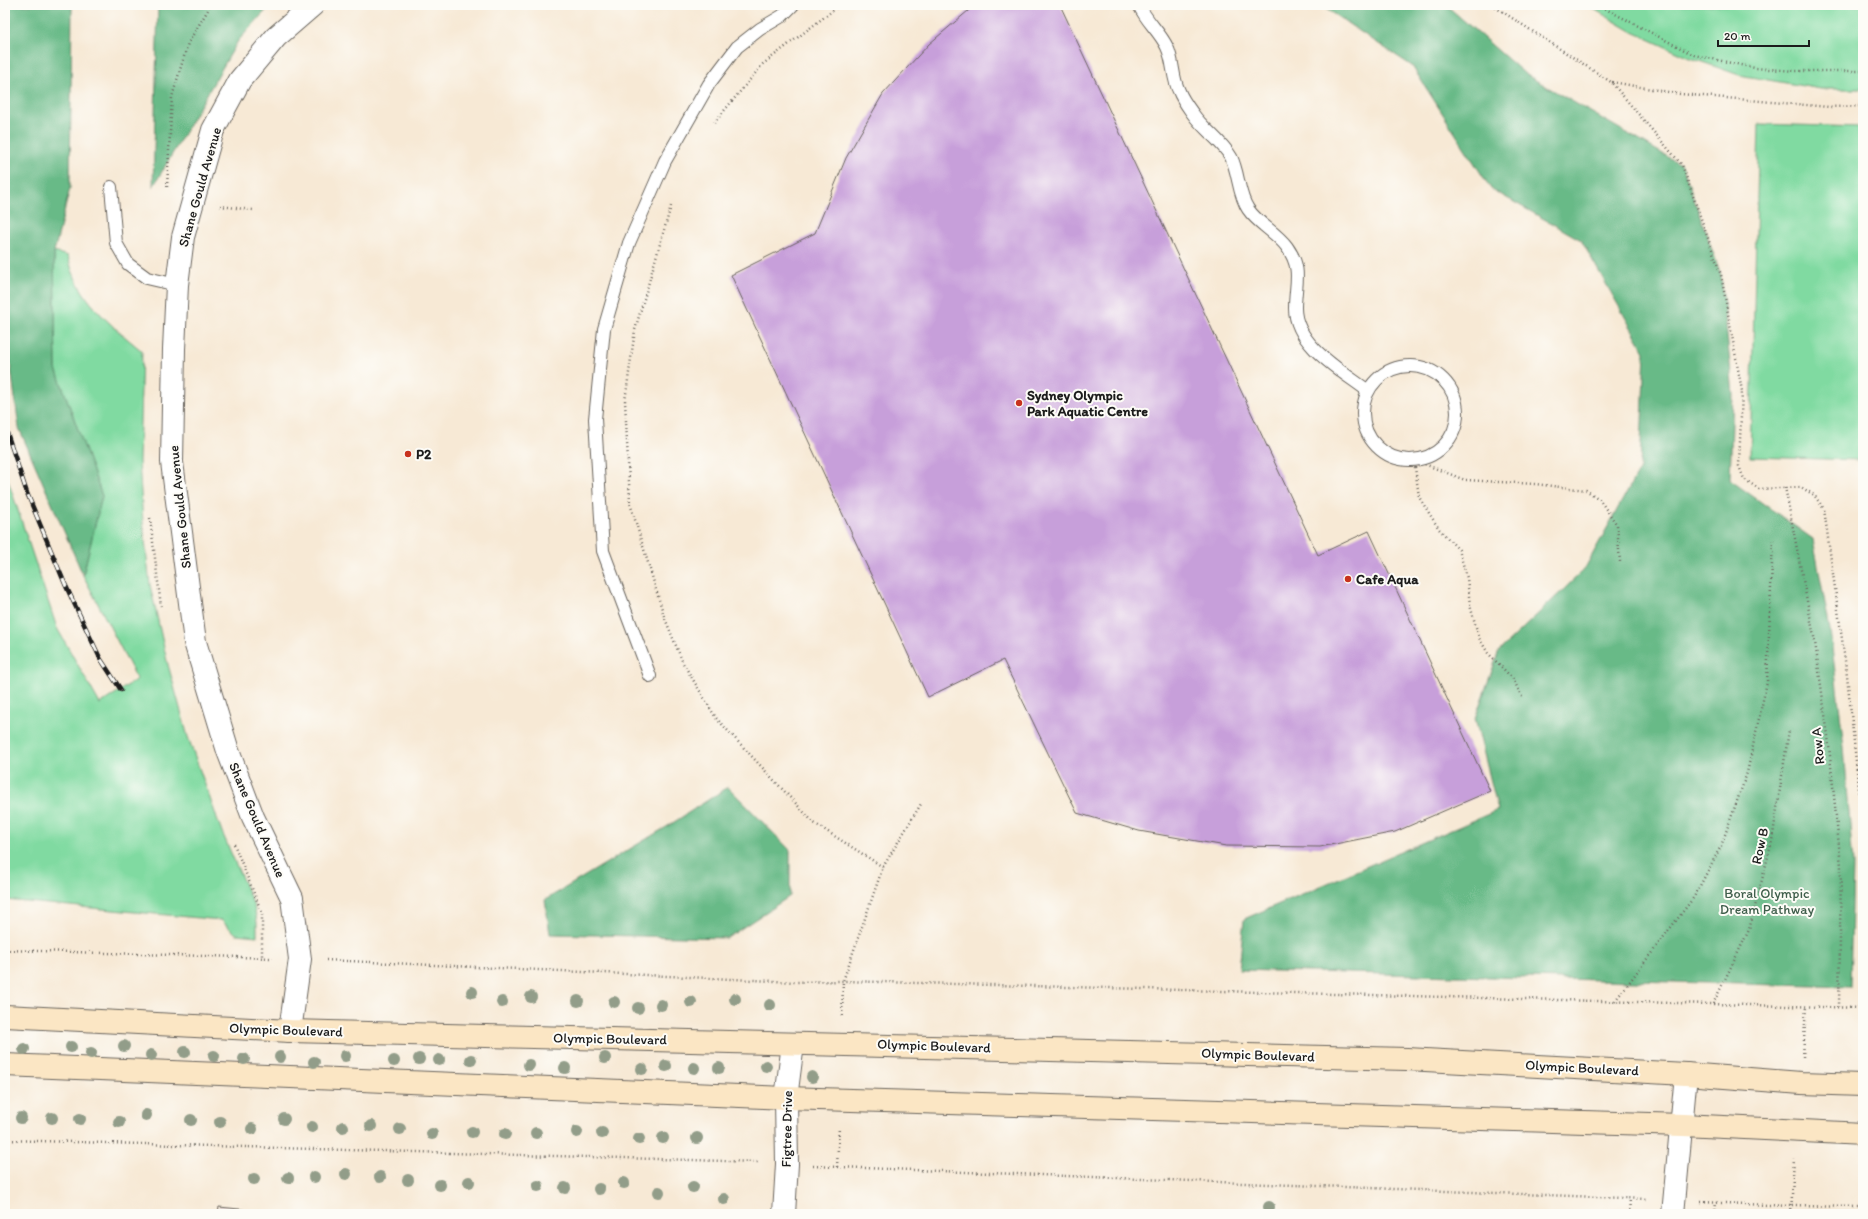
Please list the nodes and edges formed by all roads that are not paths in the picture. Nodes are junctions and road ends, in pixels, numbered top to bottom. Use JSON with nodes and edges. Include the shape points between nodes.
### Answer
{"nodes":[{"id":1,"x":313,"y":5,"type":"edge"},
{"id":2,"x":793,"y":5,"type":"edge"},
{"id":3,"x":1139,"y":5,"type":"edge"},
{"id":4,"x":111,"y":187,"type":"dead end"},
{"id":5,"x":177,"y":285,"type":"junction"},
{"id":6,"x":1368,"y":391,"type":"junction"},
{"id":7,"x":650,"y":676,"type":"dead end"},
{"id":8,"x":5,"y":1016,"type":"edge"},
{"id":9,"x":290,"y":1031,"type":"junction"},
{"id":10,"x":793,"y":1044,"type":"junction"},
{"id":11,"x":5,"y":1065,"type":"edge"},
{"id":12,"x":1686,"y":1074,"type":"junction"},
{"id":13,"x":1863,"y":1086,"type":"edge"},
{"id":14,"x":786,"y":1098,"type":"junction"},
{"id":15,"x":1683,"y":1125,"type":"junction"},
{"id":16,"x":1863,"y":1134,"type":"edge"},
{"id":17,"x":784,"y":1214,"type":"edge"},
{"id":18,"x":1673,"y":1214,"type":"edge"}],
"edges":[{"from":1,"to":5,"type":"street","name":"Shane Gould Avenue","via":[[276,37],[240,80],[213,130],[183,237]]},
{"from":2,"to":7,"type":"lane","via":[[782,16],[737,47],[709,84],[665,161],[629,243],[604,329],[596,419],[603,551]]},
{"from":3,"to":6,"type":"lane","via":[[1168,50],[1178,91],[1194,116],[1225,147],[1232,159],[1247,208],[1286,246],[1296,263],[1298,285],[1295,309],[1299,326],[1311,347]]},
{"from":4,"to":5,"type":"lane","via":[[116,243],[128,264],[147,278]]},
{"from":5,"to":9,"type":"street","name":"Shane Gould Avenue","via":[[172,462],[195,642],[228,751],[253,817],[292,898],[300,959]]},
{"from":6,"to":6,"type":"lane","via":[[1363,414],[1365,429],[1373,443],[1384,453],[1398,459],[1414,460],[1429,456],[1442,448],[1452,435],[1456,420],[1452,390],[1442,378],[1429,370],[1414,366],[1398,367],[1384,373]]},
{"from":8,"to":9,"type":"street","name":"Olympic Boulevard"},
{"from":9,"to":10,"type":"street","name":"Olympic Boulevard"},
{"from":10,"to":12,"type":"street","name":"Olympic Boulevard","via":[[1407,1059]]},
{"from":10,"to":14,"type":"street","name":"Figtree Drive"},
{"from":11,"to":14,"type":"street"},
{"from":12,"to":13,"type":"street","name":"Olympic Boulevard","via":[[1801,1084]]},
{"from":12,"to":15,"type":"street"},
{"from":14,"to":15,"type":"street"},
{"from":14,"to":17,"type":"street","name":"Figtree Drive","via":[[787,1164]]},
{"from":15,"to":16,"type":"street"},
{"from":15,"to":18,"type":"street"}]}
